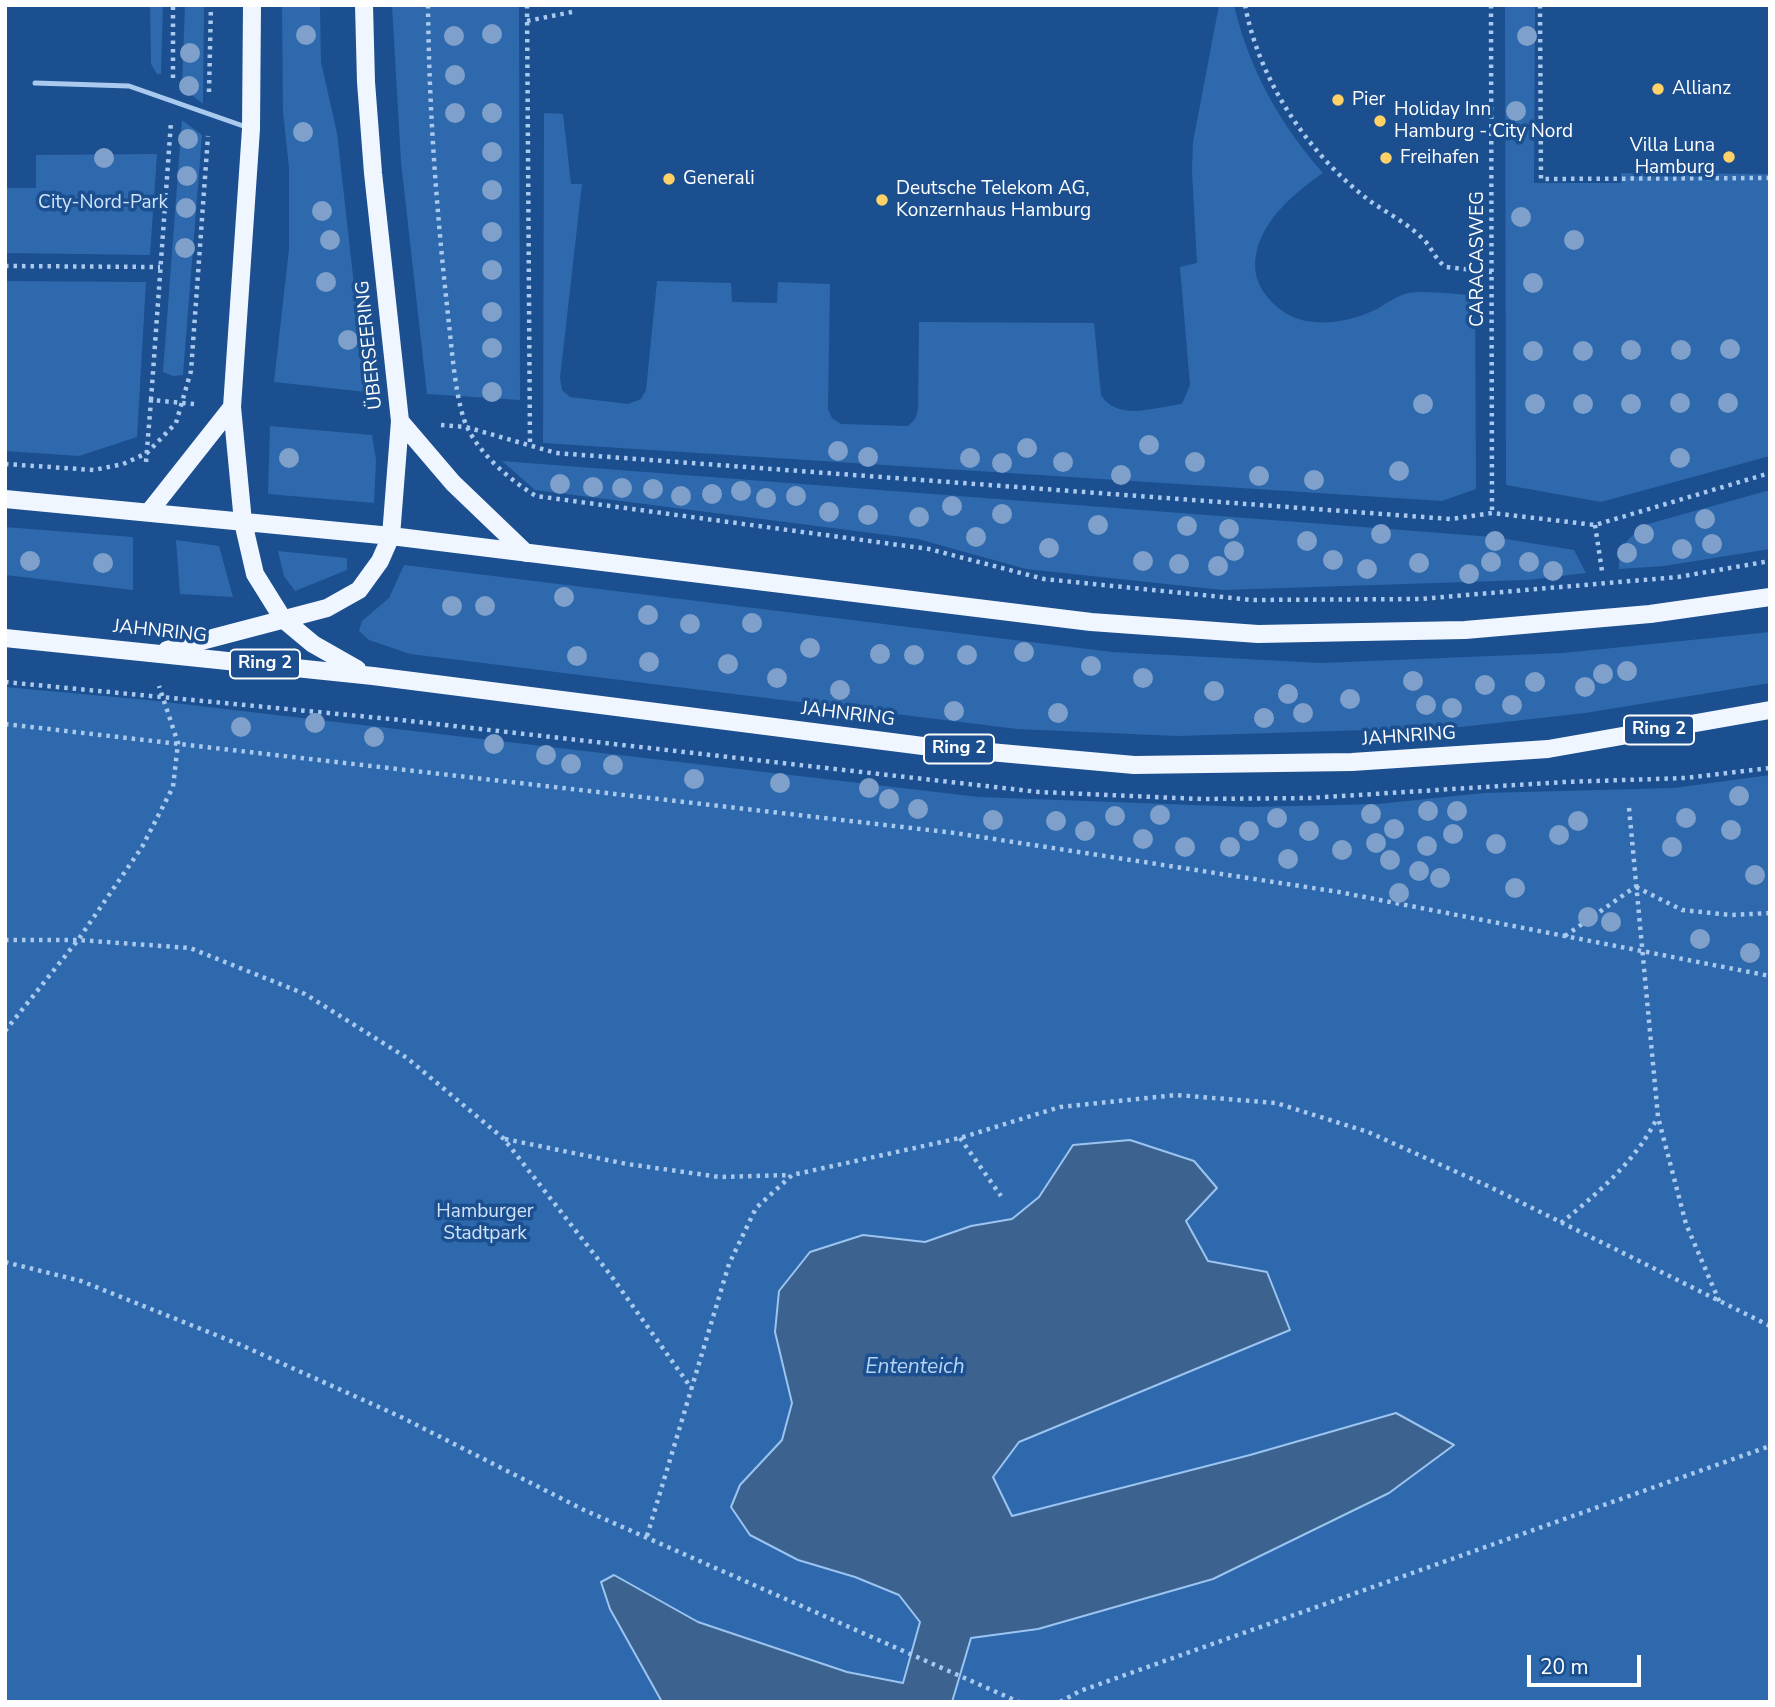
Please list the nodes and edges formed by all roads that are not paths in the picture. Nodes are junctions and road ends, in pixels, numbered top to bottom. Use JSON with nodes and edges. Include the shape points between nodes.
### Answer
{"nodes":[{"id":1,"x":252,"y":5,"type":"edge"},
{"id":2,"x":364,"y":5,"type":"edge"},
{"id":3,"x":35,"y":83,"type":"dead end"},
{"id":4,"x":251,"y":129,"type":"junction"},
{"id":5,"x":232,"y":407,"type":"junction"},
{"id":6,"x":400,"y":421,"type":"junction"},
{"id":7,"x":5,"y":499,"type":"edge"},
{"id":8,"x":149,"y":512,"type":"junction"},
{"id":9,"x":243,"y":522,"type":"junction"},
{"id":10,"x":391,"y":536,"type":"junction"},
{"id":11,"x":526,"y":552,"type":"junction"},
{"id":12,"x":1770,"y":597,"type":"edge"},
{"id":13,"x":283,"y":620,"type":"junction"},
{"id":14,"x":5,"y":638,"type":"edge"},
{"id":15,"x":157,"y":652,"type":"junction"},
{"id":16,"x":373,"y":676,"type":"junction"},
{"id":17,"x":1770,"y":710,"type":"edge"}],
"edges":[{"from":1,"to":4,"type":"main road"},
{"from":2,"to":6,"type":"main road","name":"ÜBERSEERING","via":[[373,173]]},
{"from":3,"to":4,"type":"lane","via":[[129,86]]},
{"from":4,"to":5,"type":"main road"},
{"from":5,"to":8,"type":"main road"},
{"from":5,"to":9,"type":"main road"},
{"from":6,"to":10,"type":"main road","name":"ÜBERSEERING"},
{"from":6,"to":11,"type":"main road","via":[[453,482]]},
{"from":7,"to":8,"type":"main road"},
{"from":8,"to":9,"type":"main road"},
{"from":9,"to":10,"type":"main road"},
{"from":9,"to":13,"type":"main road","via":[[255,574]]},
{"from":10,"to":11,"type":"main road"},
{"from":10,"to":13,"type":"main road","name":"ÜBERSEERING","via":[[359,590],[327,608]]},
{"from":11,"to":12,"type":"main road","via":[[1091,622],[1258,634],[1465,629],[1650,614]]},
{"from":13,"to":15,"type":"main road","name":"ÜBERSEERING"},
{"from":13,"to":16,"type":"main road","via":[[342,663]]},
{"from":14,"to":15,"type":"main road","name":"JAHNRING","number":"Ring 2"},
{"from":15,"to":16,"type":"main road","name":"JAHNRING","number":"Ring 2"},
{"from":16,"to":17,"type":"main road","name":"JAHNRING","number":"Ring 2","via":[[923,746],[1134,765],[1352,762],[1548,750]]}]}
